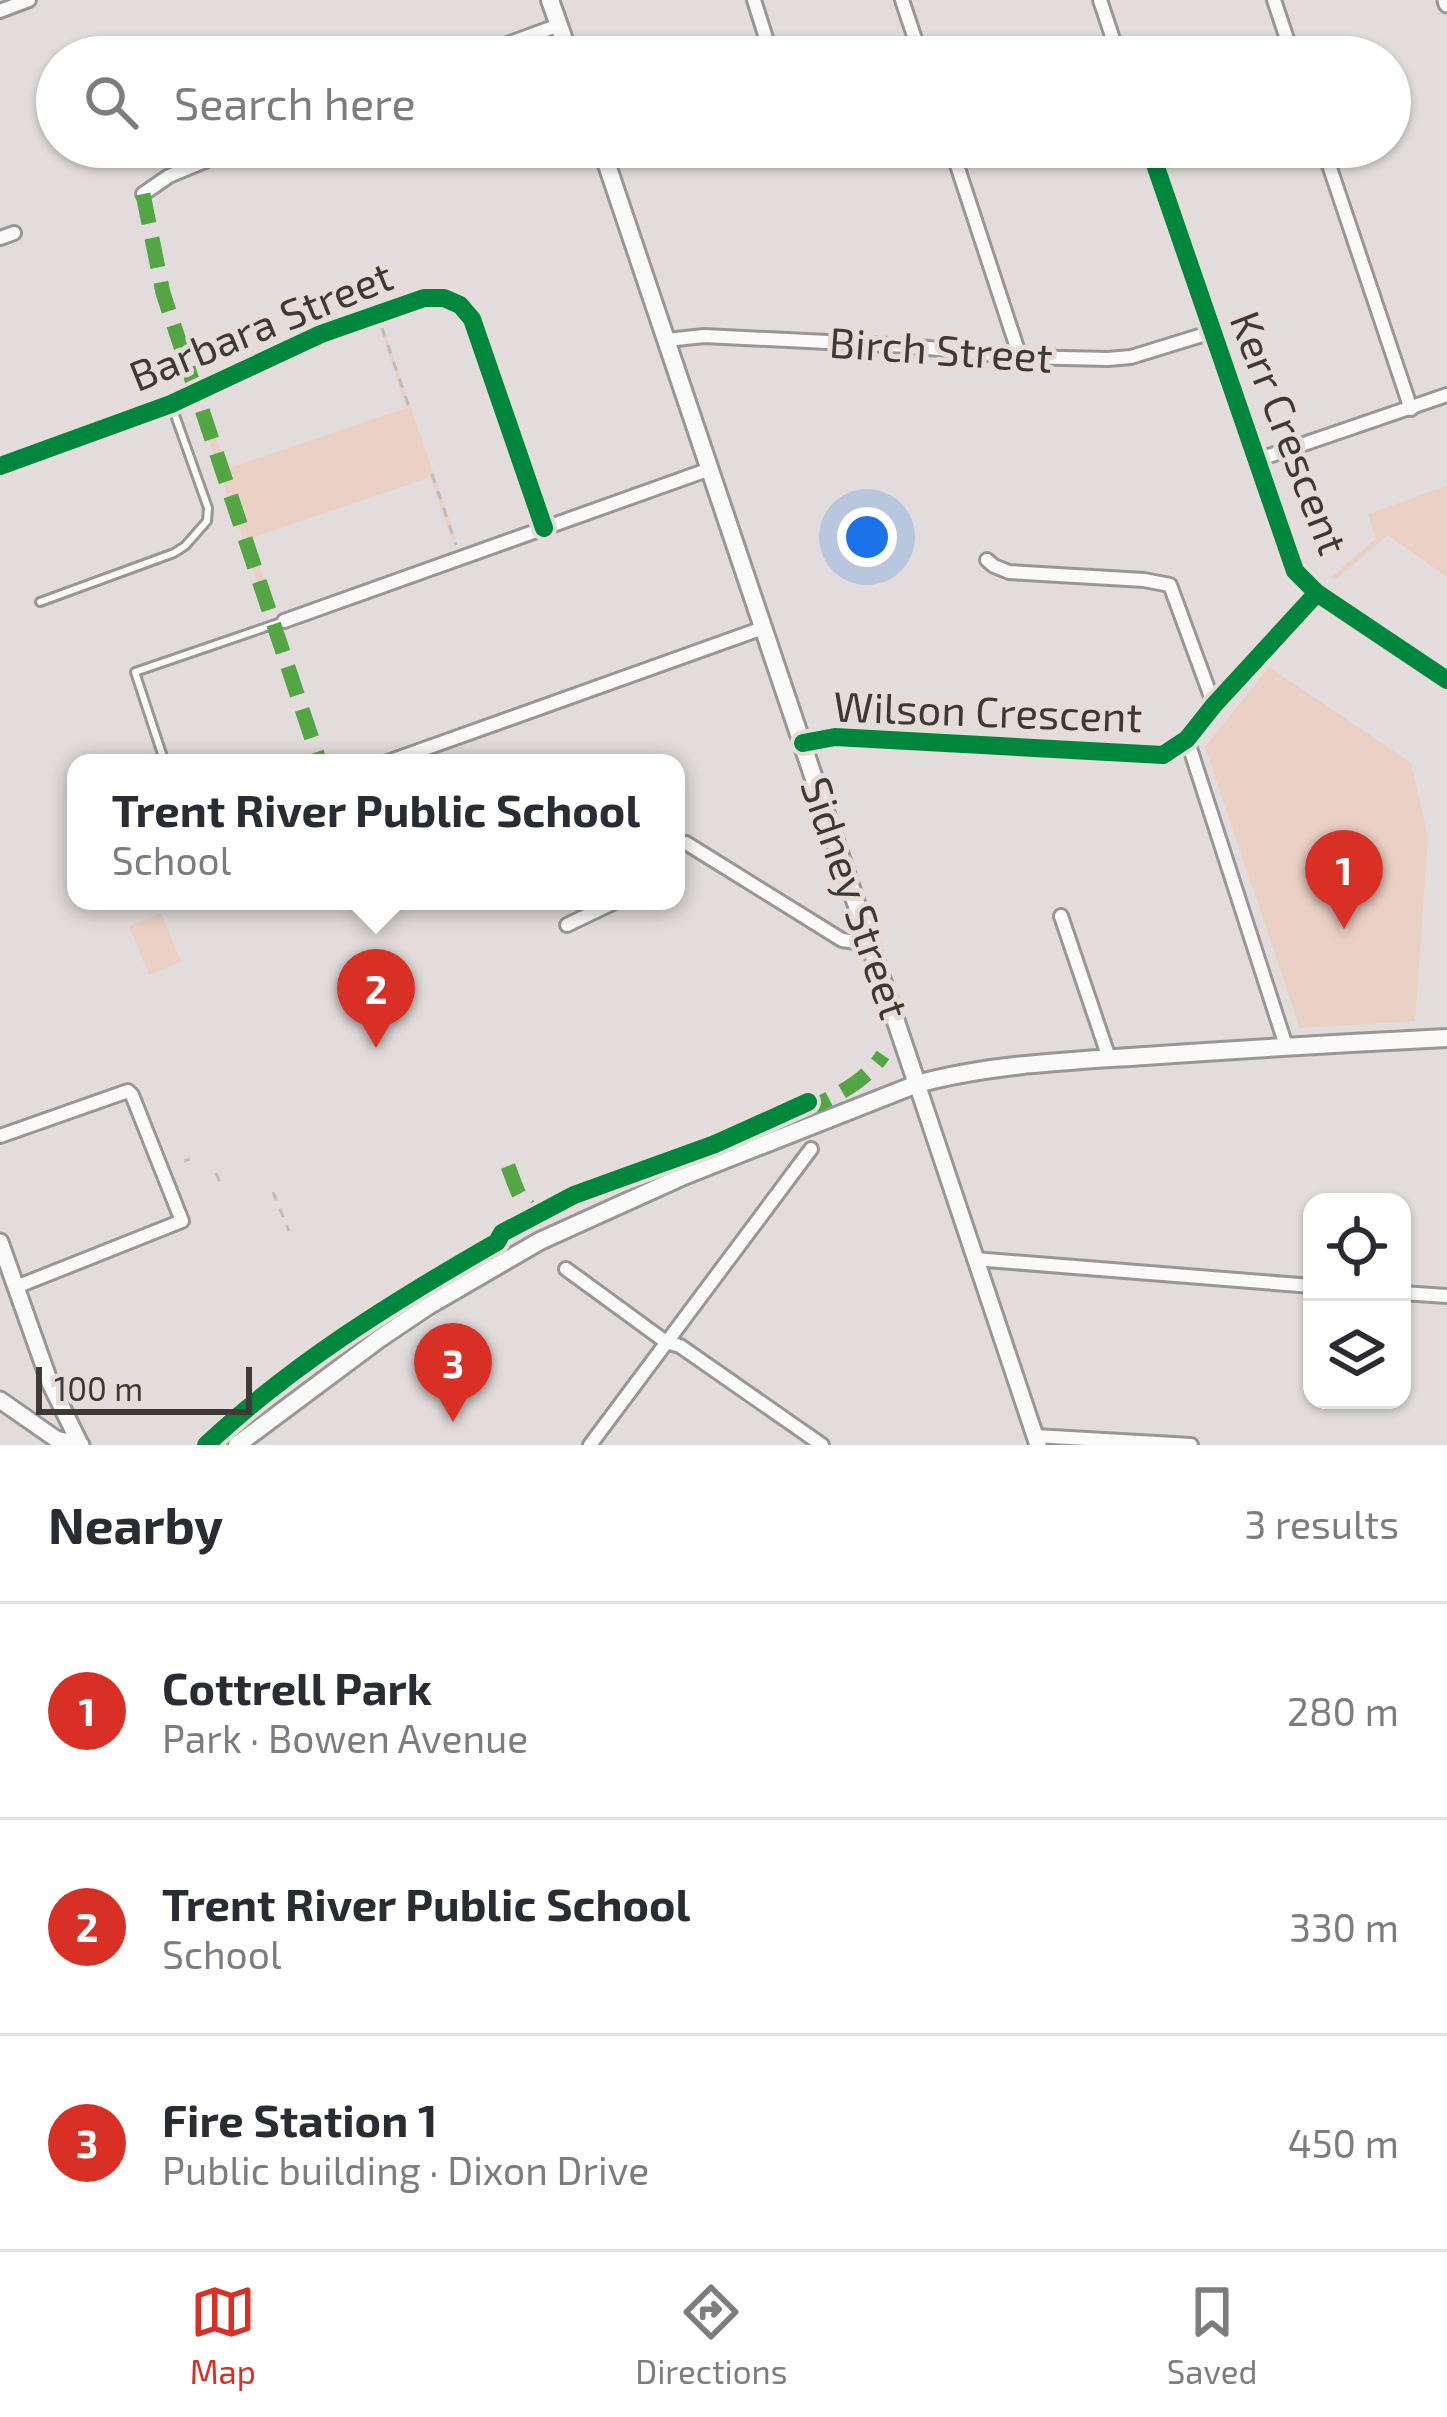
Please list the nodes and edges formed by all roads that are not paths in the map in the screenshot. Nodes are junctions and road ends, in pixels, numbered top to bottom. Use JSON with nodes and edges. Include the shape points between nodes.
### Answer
{"nodes":[{"id":1,"x":29,"y":0,"type":"edge"},
{"id":2,"x":550,"y":0,"type":"edge"},
{"id":3,"x":754,"y":0,"type":"edge"},
{"id":4,"x":902,"y":0,"type":"edge"},
{"id":5,"x":1100,"y":0,"type":"edge"},
{"id":6,"x":1274,"y":0,"type":"edge"},
{"id":7,"x":0,"y":11,"type":"edge"},
{"id":8,"x":559,"y":26,"type":"junction"},
{"id":9,"x":531,"y":36,"type":"edge"},
{"id":10,"x":563,"y":36,"type":"edge"},
{"id":11,"x":765,"y":36,"type":"edge"},
{"id":12,"x":914,"y":36,"type":"edge"},
{"id":13,"x":1112,"y":36,"type":"edge"},
{"id":14,"x":1286,"y":36,"type":"edge"},
{"id":15,"x":188,"y":168,"type":"edge"},
{"id":16,"x":608,"y":168,"type":"edge"},
{"id":17,"x":958,"y":168,"type":"edge"},
{"id":18,"x":1157,"y":168,"type":"edge"},
{"id":19,"x":1330,"y":168,"type":"edge"},
{"id":20,"x":142,"y":194,"type":"dead end"},
{"id":21,"x":1212,"y":332,"type":"junction"},
{"id":22,"x":667,"y":340,"type":"junction"},
{"id":23,"x":1020,"y":357,"type":"junction"},
{"id":24,"x":1447,"y":395,"type":"edge"},
{"id":25,"x":171,"y":404,"type":"junction"},
{"id":26,"x":1411,"y":409,"type":"junction"},
{"id":27,"x":1257,"y":460,"type":"junction"},
{"id":28,"x":0,"y":466,"type":"edge"},
{"id":29,"x":710,"y":469,"type":"junction"},
{"id":30,"x":544,"y":528,"type":"junction"},
{"id":31,"x":987,"y":560,"type":"dead end"},
{"id":32,"x":1317,"y":593,"type":"junction"},
{"id":33,"x":40,"y":602,"type":"dead end"},
{"id":34,"x":284,"y":621,"type":"joint"},
{"id":35,"x":763,"y":628,"type":"junction"},
{"id":36,"x":1447,"y":680,"type":"edge"},
{"id":37,"x":1214,"y":705,"type":"junction"},
{"id":38,"x":1187,"y":739,"type":"junction"},
{"id":39,"x":802,"y":743,"type":"junction"},
{"id":40,"x":162,"y":754,"type":"edge"},
{"id":41,"x":411,"y":754,"type":"edge"},
{"id":42,"x":685,"y":843,"type":"edge"},
{"id":43,"x":598,"y":910,"type":"edge"},
{"id":44,"x":1060,"y":916,"type":"dead end"},
{"id":45,"x":567,"y":926,"type":"dead end"},
{"id":46,"x":870,"y":944,"type":"junction"},
{"id":47,"x":1447,"y":1038,"type":"edge"},
{"id":48,"x":1286,"y":1046,"type":"junction"},
{"id":49,"x":1109,"y":1058,"type":"junction"},
{"id":50,"x":917,"y":1084,"type":"junction"},
{"id":51,"x":0,"y":1136,"type":"edge"},
{"id":52,"x":811,"y":1149,"type":"dead end"},
{"id":53,"x":0,"y":1242,"type":"edge"},
{"id":54,"x":974,"y":1258,"type":"junction"},
{"id":55,"x":566,"y":1269,"type":"dead end"},
{"id":56,"x":1303,"y":1285,"type":"edge"},
{"id":57,"x":16,"y":1287,"type":"junction"},
{"id":58,"x":1411,"y":1294,"type":"edge"},
{"id":59,"x":1447,"y":1296,"type":"edge"},
{"id":60,"x":666,"y":1342,"type":"junction"},
{"id":61,"x":0,"y":1400,"type":"edge"},
{"id":62,"x":1036,"y":1440,"type":"edge"},
{"id":63,"x":81,"y":1445,"type":"edge"},
{"id":64,"x":237,"y":1445,"type":"edge"},
{"id":65,"x":590,"y":1445,"type":"edge"},
{"id":66,"x":822,"y":1445,"type":"edge"},
{"id":67,"x":1191,"y":1445,"type":"edge"}],
"edges":[{"from":1,"to":7,"type":"street"},
{"from":2,"to":8,"type":"main road"},
{"from":3,"to":11,"type":"street"},
{"from":4,"to":12,"type":"street"},
{"from":5,"to":13,"type":"street"},
{"from":6,"to":14,"type":"street"},
{"from":8,"to":9,"type":"street"},
{"from":8,"to":10,"type":"main road"},
{"from":15,"to":20,"type":"street"},
{"from":16,"to":22,"type":"main road","name":"Sidney Street"},
{"from":17,"to":23,"type":"street"},
{"from":18,"to":21,"type":"street","name":"Kerr Crescent"},
{"from":19,"to":26,"type":"street"},
{"from":21,"to":23,"type":"street","name":"Birch Street","via":[[1131,357]]},
{"from":21,"to":27,"type":"street","name":"Kerr Crescent"},
{"from":22,"to":23,"type":"street","name":"Birch Street"},
{"from":22,"to":29,"type":"main road","name":"Sidney Street"},
{"from":24,"to":26,"type":"street"},
{"from":25,"to":28,"type":"street","name":"Barbara Street"},
{"from":25,"to":30,"type":"street","name":"Barbara Street","via":[[322,334],[444,298],[472,319]]},
{"from":25,"to":33,"type":"lane","via":[[207,521],[174,553]]},
{"from":26,"to":27,"type":"street"},
{"from":27,"to":32,"type":"street","name":"Kerr Crescent","via":[[1295,572]]},
{"from":29,"to":30,"type":"street"},
{"from":29,"to":35,"type":"main road","name":"Sidney Street"},
{"from":30,"to":34,"type":"street"},
{"from":31,"to":37,"type":"street","via":[[1009,572],[1170,585]]},
{"from":32,"to":36,"type":"street","name":"Kerr Crescent"},
{"from":32,"to":37,"type":"street","name":"Wilson Crescent"},
{"from":34,"to":40,"type":"lane","via":[[135,672]]},
{"from":35,"to":39,"type":"main road","name":"Sidney Street"},
{"from":35,"to":41,"type":"street"},
{"from":37,"to":38,"type":"street","name":"Wilson Crescent"},
{"from":38,"to":39,"type":"street","name":"Wilson Crescent","via":[[1163,755],[835,737]]},
{"from":38,"to":48,"type":"street"},
{"from":39,"to":46,"type":"main road","name":"Sidney Street"},
{"from":42,"to":46,"type":"street","via":[[842,940]]},
{"from":43,"to":45,"type":"street"},
{"from":44,"to":49,"type":"street"},
{"from":46,"to":50,"type":"main road","name":"Sidney Street"},
{"from":47,"to":48,"type":"main road"},
{"from":48,"to":49,"type":"main road"},
{"from":49,"to":50,"type":"main road"},
{"from":50,"to":54,"type":"street","name":"Sidney Street"},
{"from":50,"to":64,"type":"main road","via":[[554,1234],[379,1339]]},
{"from":51,"to":57,"type":"street","via":[[132,1094],[182,1221]]},
{"from":52,"to":60,"type":"street"},
{"from":53,"to":57,"type":"street"},
{"from":54,"to":56,"type":"street"},
{"from":54,"to":62,"type":"street","name":"Sidney Street"},
{"from":55,"to":60,"type":"street"},
{"from":57,"to":63,"type":"street"},
{"from":58,"to":59,"type":"street"},
{"from":60,"to":65,"type":"street"},
{"from":60,"to":66,"type":"street"},
{"from":61,"to":63,"type":"street","via":[[56,1439]]},
{"from":62,"to":67,"type":"street"}]}
